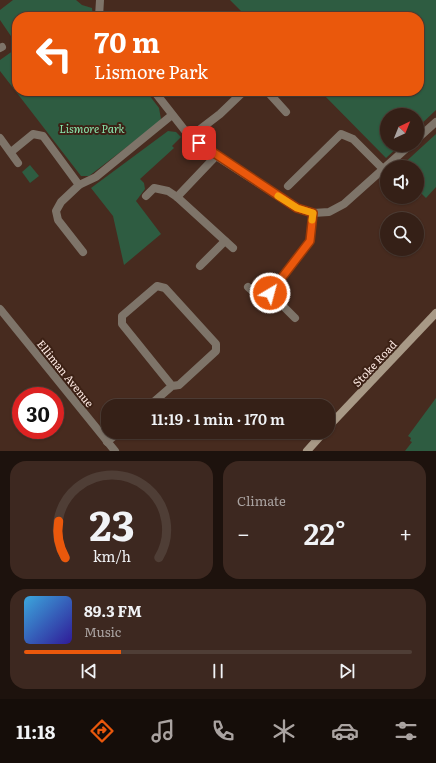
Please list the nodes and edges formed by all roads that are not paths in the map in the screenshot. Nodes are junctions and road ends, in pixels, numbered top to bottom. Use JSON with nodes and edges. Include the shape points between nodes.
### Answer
{"nodes":[{"id":1,"x":100,"y":0,"type":"edge"},
{"id":2,"x":99,"y":12,"type":"edge"},
{"id":3,"x":158,"y":96,"type":"edge"},
{"id":4,"x":239,"y":96,"type":"edge"},
{"id":5,"x":272,"y":96,"type":"edge"},
{"id":6,"x":286,"y":112,"type":"dead end"},
{"id":7,"x":172,"y":115,"type":"junction"},
{"id":8,"x":436,"y":122,"type":"edge"},
{"id":9,"x":424,"y":133,"type":"edge"},
{"id":10,"x":190,"y":137,"type":"junction"},
{"id":11,"x":0,"y":138,"type":"edge"},
{"id":12,"x":11,"y":152,"type":"junction"},
{"id":13,"x":402,"y":152,"type":"edge"},
{"id":14,"x":216,"y":156,"type":"junction"},
{"id":15,"x":393,"y":160,"type":"edge"},
{"id":16,"x":18,"y":163,"type":"dead end"},
{"id":17,"x":380,"y":166,"type":"edge"},
{"id":18,"x":380,"y":172,"type":"edge"},
{"id":19,"x":79,"y":185,"type":"junction"},
{"id":20,"x":288,"y":186,"type":"dead end"},
{"id":21,"x":146,"y":196,"type":"dead end"},
{"id":22,"x":177,"y":197,"type":"junction"},
{"id":23,"x":313,"y":213,"type":"junction"},
{"id":24,"x":225,"y":241,"type":"junction"},
{"id":25,"x":233,"y":248,"type":"dead end"},
{"id":26,"x":84,"y":252,"type":"dead end"},
{"id":27,"x":200,"y":266,"type":"dead end"},
{"id":28,"x":248,"y":287,"type":"dead end"},
{"id":29,"x":270,"y":293,"type":"junction"},
{"id":30,"x":0,"y":309,"type":"edge"},
{"id":31,"x":436,"y":313,"type":"edge"},
{"id":32,"x":295,"y":318,"type":"dead end"},
{"id":33,"x":172,"y":386,"type":"junction"},
{"id":34,"x":157,"y":399,"type":"edge"},
{"id":35,"x":335,"y":420,"type":"edge"},
{"id":36,"x":111,"y":439,"type":"edge"},
{"id":37,"x":318,"y":439,"type":"edge"},
{"id":38,"x":107,"y":442,"type":"junction"},
{"id":39,"x":115,"y":451,"type":"edge"},
{"id":40,"x":307,"y":451,"type":"edge"}],
"edges":[{"from":1,"to":2,"type":"street"},
{"from":3,"to":7,"type":"street"},
{"from":4,"to":10,"type":"street"},
{"from":5,"to":6,"type":"street"},
{"from":7,"to":10,"type":"street"},
{"from":7,"to":19,"type":"street","via":[[96,177]]},
{"from":8,"to":9,"type":"street"},
{"from":10,"to":14,"type":"street"},
{"from":11,"to":12,"type":"street"},
{"from":12,"to":16,"type":"street"},
{"from":12,"to":19,"type":"street","via":[[33,134],[43,136]]},
{"from":13,"to":15,"type":"street"},
{"from":14,"to":22,"type":"street"},
{"from":14,"to":23,"type":"street","via":[[297,208]]},
{"from":17,"to":20,"type":"street","via":[[353,139],[340,134]]},
{"from":18,"to":23,"type":"street","via":[[344,204],[329,212]]},
{"from":19,"to":26,"type":"street","via":[[61,202],[56,211],[58,220]]},
{"from":21,"to":22,"type":"street","via":[[154,188],[168,191]]},
{"from":22,"to":24,"type":"street"},
{"from":23,"to":29,"type":"street","via":[[310,241]]},
{"from":24,"to":25,"type":"street"},
{"from":24,"to":27,"type":"street"},
{"from":28,"to":29,"type":"street","via":[[256,294]]},
{"from":29,"to":32,"type":"street"},
{"from":30,"to":38,"type":"street","name":"Elliman Avenue"},
{"from":31,"to":35,"type":"main road","name":"Stoke Road"},
{"from":33,"to":33,"type":"street","via":[[179,385],[216,351],[216,344],[165,288],[157,286],[122,316],[122,324]]},
{"from":33,"to":34,"type":"street"},
{"from":36,"to":38,"type":"street"},
{"from":37,"to":40,"type":"main road"},
{"from":38,"to":39,"type":"street","name":"Elliman Avenue"}]}
